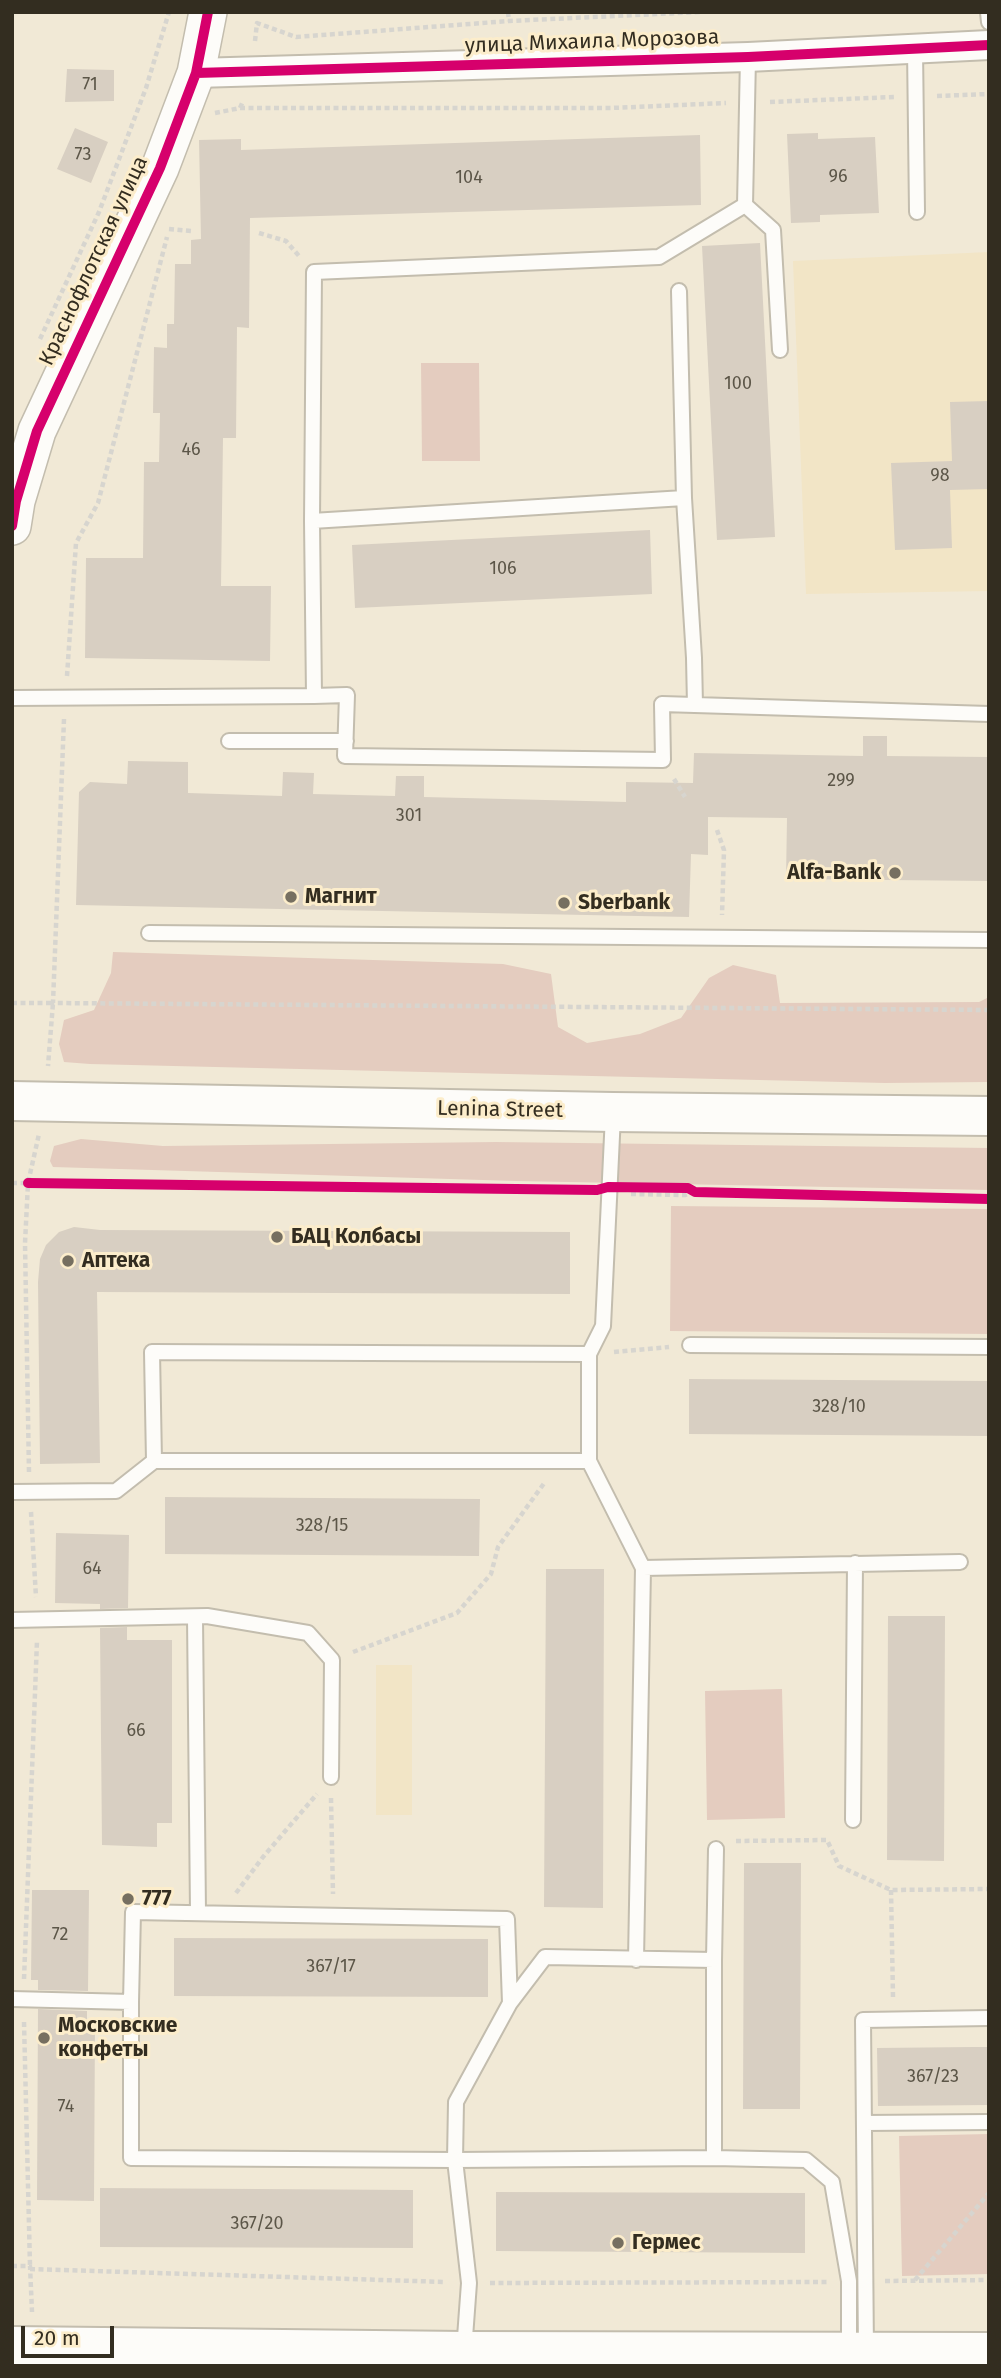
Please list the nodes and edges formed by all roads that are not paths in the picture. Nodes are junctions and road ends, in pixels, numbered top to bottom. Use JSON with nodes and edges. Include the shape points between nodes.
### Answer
{"nodes":[{"id":1,"x":208,"y":12,"type":"edge"},
{"id":2,"x":988,"y":12,"type":"edge"},
{"id":3,"x":989,"y":22,"type":"edge"},
{"id":4,"x":989,"y":45,"type":"edge"},
{"id":5,"x":915,"y":49,"type":"junction"},
{"id":6,"x":748,"y":57,"type":"junction"},
{"id":7,"x":196,"y":73,"type":"junction"},
{"id":8,"x":745,"y":205,"type":"junction"},
{"id":9,"x":917,"y":212,"type":"dead end"},
{"id":10,"x":679,"y":291,"type":"dead end"},
{"id":11,"x":780,"y":350,"type":"dead end"},
{"id":12,"x":684,"y":498,"type":"junction"},
{"id":13,"x":312,"y":521,"type":"junction"},
{"id":14,"x":12,"y":526,"type":"edge"},
{"id":15,"x":314,"y":696,"type":"junction"},
{"id":16,"x":12,"y":698,"type":"edge"},
{"id":17,"x":695,"y":705,"type":"junction"},
{"id":18,"x":989,"y":714,"type":"edge"},
{"id":19,"x":229,"y":741,"type":"dead end"},
{"id":20,"x":345,"y":741,"type":"junction"},
{"id":21,"x":149,"y":933,"type":"dead end"},
{"id":22,"x":989,"y":940,"type":"edge"},
{"id":23,"x":12,"y":1101,"type":"edge"},
{"id":24,"x":613,"y":1112,"type":"junction"},
{"id":25,"x":989,"y":1116,"type":"edge"},
{"id":26,"x":690,"y":1345,"type":"road end"},
{"id":27,"x":989,"y":1347,"type":"edge"},
{"id":28,"x":589,"y":1354,"type":"junction"},
{"id":29,"x":154,"y":1461,"type":"junction"},
{"id":30,"x":589,"y":1461,"type":"junction"},
{"id":31,"x":12,"y":1492,"type":"edge"},
{"id":32,"x":960,"y":1562,"type":"dead end"},
{"id":33,"x":855,"y":1563,"type":"junction"},
{"id":34,"x":643,"y":1568,"type":"junction"},
{"id":35,"x":195,"y":1617,"type":"junction"},
{"id":36,"x":12,"y":1620,"type":"edge"},
{"id":37,"x":331,"y":1777,"type":"road end"},
{"id":38,"x":853,"y":1820,"type":"dead end"},
{"id":39,"x":716,"y":1849,"type":"road end"},
{"id":40,"x":198,"y":1913,"type":"junction"},
{"id":41,"x":636,"y":1960,"type":"junction"},
{"id":42,"x":714,"y":1960,"type":"junction"},
{"id":43,"x":18,"y":1998,"type":"edge"},
{"id":44,"x":131,"y":2002,"type":"junction"},
{"id":45,"x":510,"y":2003,"type":"junction"},
{"id":46,"x":989,"y":2018,"type":"edge"},
{"id":47,"x":989,"y":2122,"type":"edge"},
{"id":48,"x":863,"y":2123,"type":"junction"},
{"id":49,"x":714,"y":2158,"type":"junction"},
{"id":50,"x":455,"y":2160,"type":"junction"},
{"id":51,"x":12,"y":2346,"type":"edge"},
{"id":52,"x":464,"y":2351,"type":"junction"},
{"id":53,"x":858,"y":2351,"type":"junction"},
{"id":54,"x":968,"y":2356,"type":"edge"}],
"edges":[{"from":1,"to":7,"type":"street","name":"Краснофлотская улица"},
{"from":2,"to":3,"type":"lane"},
{"from":4,"to":5,"type":"street","name":"улица Михаила Морозова"},
{"from":5,"to":6,"type":"street","name":"улица Михаила Морозова"},
{"from":5,"to":9,"type":"lane"},
{"from":6,"to":7,"type":"street","name":"улица Михаила Морозова"},
{"from":6,"to":8,"type":"lane"},
{"from":7,"to":14,"type":"street","name":"Краснофлотская улица","via":[[160,168],[37,430]]},
{"from":8,"to":11,"type":"lane","via":[[773,230]]},
{"from":8,"to":13,"type":"lane","via":[[659,257],[314,272]]},
{"from":10,"to":12,"type":"lane"},
{"from":12,"to":13,"type":"lane"},
{"from":12,"to":17,"type":"lane"},
{"from":13,"to":15,"type":"lane"},
{"from":15,"to":16,"type":"lane"},
{"from":15,"to":20,"type":"lane","via":[[347,695]]},
{"from":17,"to":18,"type":"lane"},
{"from":17,"to":20,"type":"lane","via":[[662,704],[663,760],[345,756]]},
{"from":19,"to":20,"type":"lane"},
{"from":21,"to":22,"type":"lane"},
{"from":23,"to":24,"type":"main road","name":"Lenina Street"},
{"from":24,"to":25,"type":"main road","name":"Lenina Street"},
{"from":24,"to":28,"type":"lane","via":[[602,1189],[603,1326]]},
{"from":26,"to":27,"type":"lane"},
{"from":28,"to":29,"type":"lane","via":[[152,1352]]},
{"from":28,"to":30,"type":"lane"},
{"from":29,"to":30,"type":"lane"},
{"from":29,"to":31,"type":"lane","via":[[116,1491]]},
{"from":30,"to":34,"type":"lane"},
{"from":32,"to":33,"type":"lane"},
{"from":33,"to":34,"type":"lane"},
{"from":33,"to":38,"type":"lane"},
{"from":34,"to":41,"type":"lane"},
{"from":35,"to":36,"type":"lane"},
{"from":35,"to":37,"type":"lane","via":[[308,1633],[332,1660]]},
{"from":35,"to":40,"type":"lane"},
{"from":39,"to":42,"type":"lane"},
{"from":40,"to":44,"type":"lane","via":[[133,1912]]},
{"from":40,"to":45,"type":"lane","via":[[507,1919]]},
{"from":41,"to":42,"type":"lane"},
{"from":41,"to":45,"type":"lane","via":[[545,1957]]},
{"from":42,"to":49,"type":"lane"},
{"from":43,"to":44,"type":"lane"},
{"from":44,"to":50,"type":"lane","via":[[131,2158]]},
{"from":45,"to":50,"type":"lane","via":[[456,2102]]},
{"from":46,"to":48,"type":"lane","via":[[863,2020]]},
{"from":47,"to":48,"type":"lane"},
{"from":48,"to":53,"type":"lane","via":[[865,2281]]},
{"from":49,"to":50,"type":"lane"},
{"from":49,"to":53,"type":"lane","via":[[806,2160],[831,2182]]},
{"from":50,"to":52,"type":"lane","via":[[469,2283]]},
{"from":51,"to":52,"type":"main road"},
{"from":52,"to":53,"type":"main road"},
{"from":53,"to":54,"type":"main road"}]}
